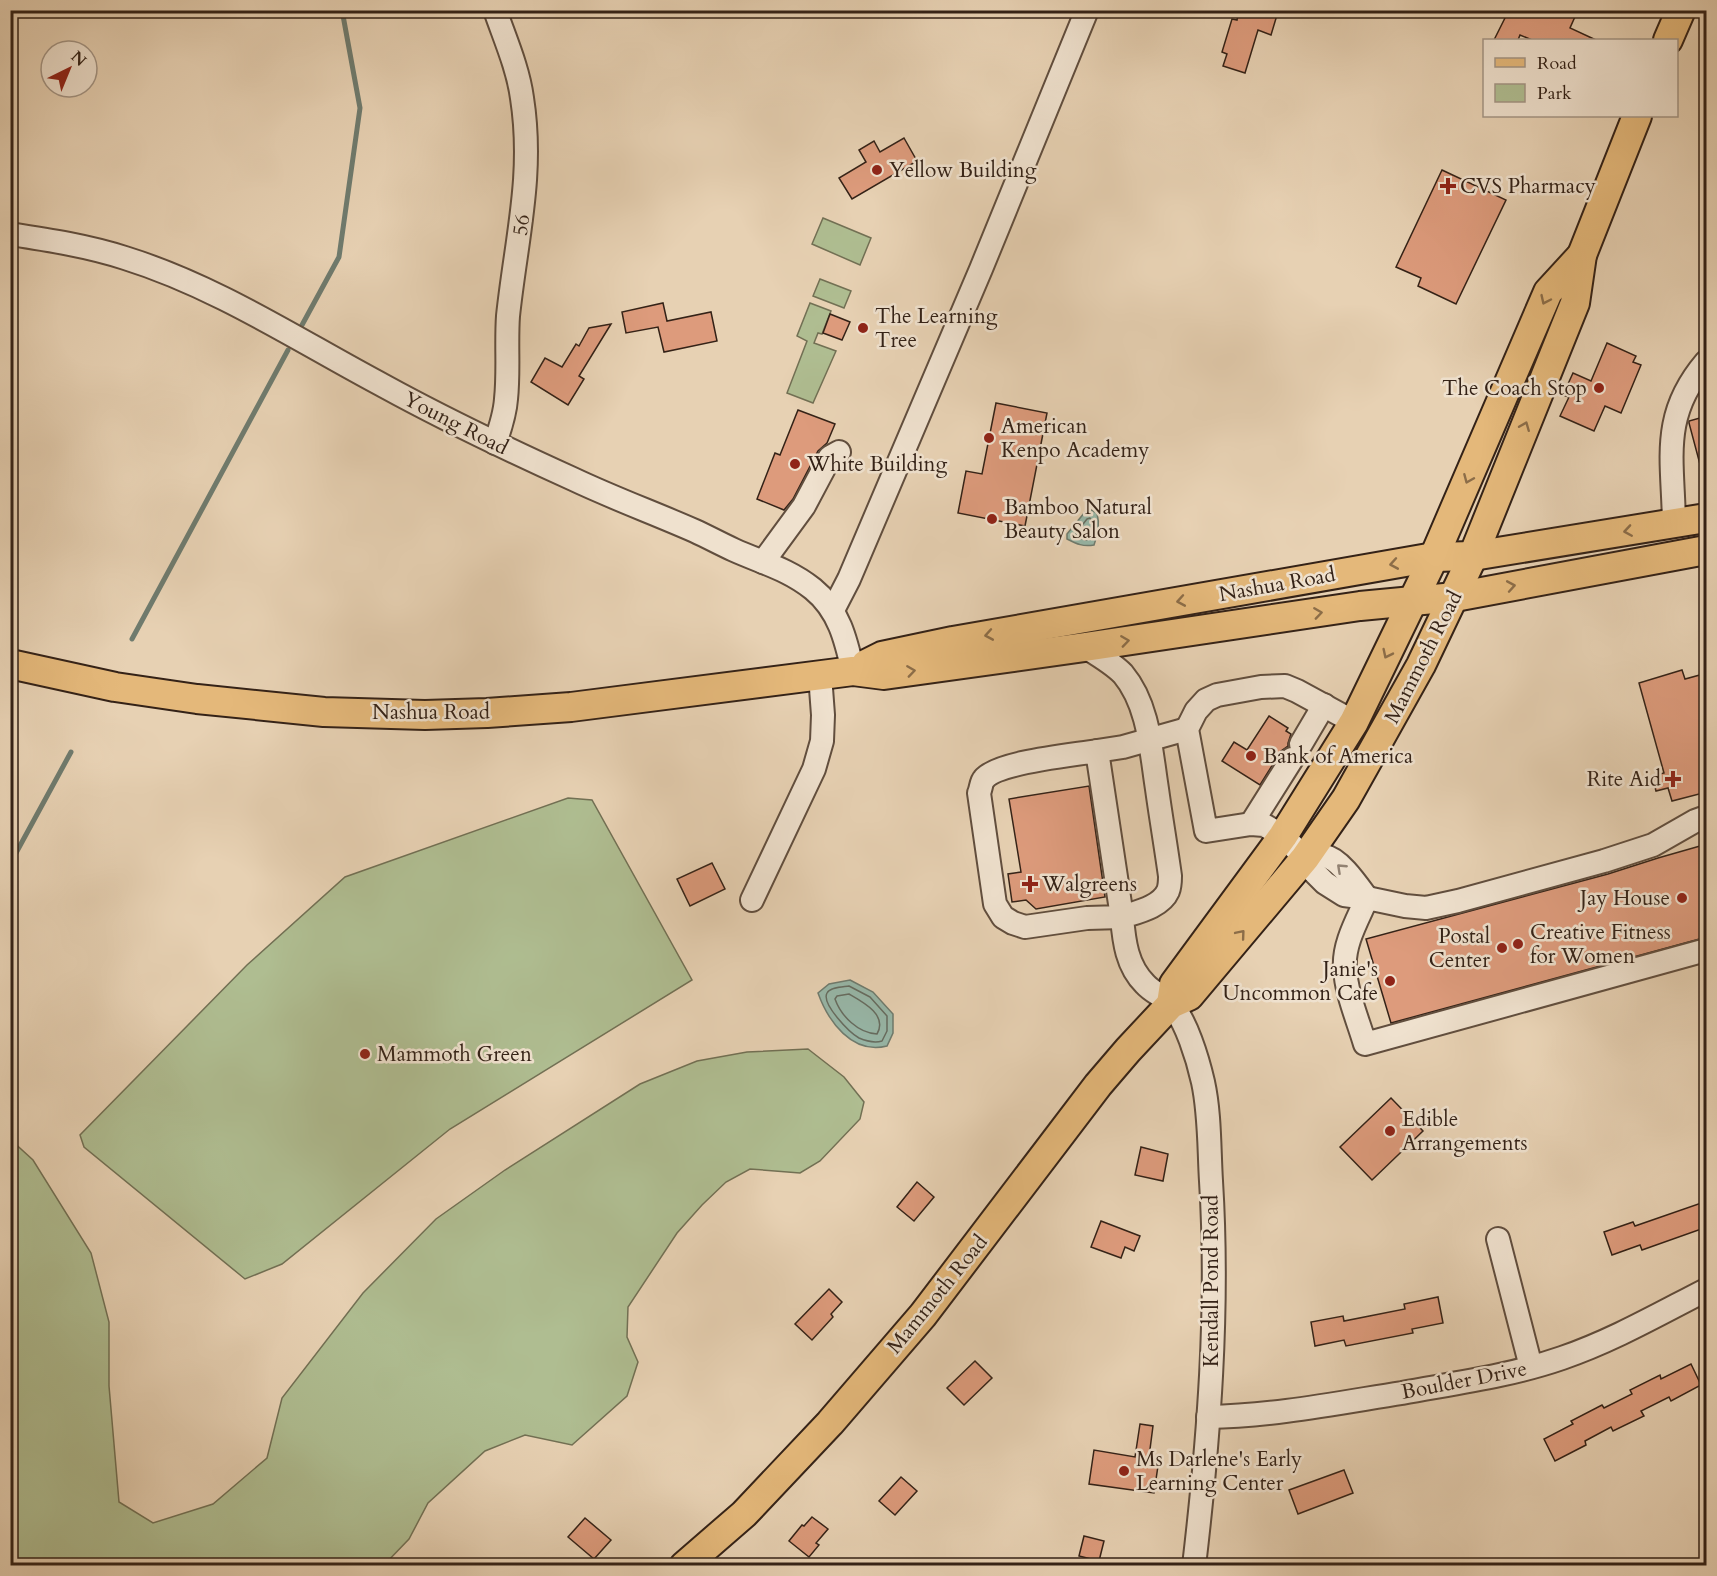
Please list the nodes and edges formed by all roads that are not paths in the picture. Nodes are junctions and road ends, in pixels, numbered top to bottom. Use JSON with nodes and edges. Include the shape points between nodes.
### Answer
{"nodes":[{"id":1,"x":495,"y":10,"type":"edge"},
{"id":2,"x":1087,"y":10,"type":"edge"},
{"id":3,"x":1681,"y":10,"type":"edge"},
{"id":4,"x":1668,"y":39,"type":"edge"},
{"id":5,"x":1637,"y":117,"type":"edge"},
{"id":6,"x":10,"y":234,"type":"edge"},
{"id":7,"x":1582,"y":255,"type":"junction"},
{"id":8,"x":1707,"y":362,"type":"edge"},
{"id":9,"x":495,"y":443,"type":"junction"},
{"id":10,"x":839,"y":452,"type":"dead end"},
{"id":11,"x":1707,"y":518,"type":"edge"},
{"id":12,"x":1674,"y":523,"type":"junction"},
{"id":13,"x":1704,"y":555,"type":"edge"},
{"id":14,"x":1473,"y":556,"type":"junction"},
{"id":15,"x":1434,"y":557,"type":"junction"},
{"id":16,"x":763,"y":562,"type":"junction"},
{"id":17,"x":1455,"y":597,"type":"junction"},
{"id":18,"x":1413,"y":601,"type":"junction"},
{"id":19,"x":833,"y":610,"type":"junction"},
{"id":20,"x":1085,"y":647,"type":"junction"},
{"id":21,"x":10,"y":664,"type":"edge"},
{"id":22,"x":853,"y":670,"type":"junction"},
{"id":23,"x":820,"y":675,"type":"junction"},
{"id":24,"x":1324,"y":705,"type":"junction"},
{"id":25,"x":1354,"y":722,"type":"junction"},
{"id":26,"x":1187,"y":729,"type":"junction"},
{"id":27,"x":1149,"y":739,"type":"junction"},
{"id":28,"x":1097,"y":751,"type":"junction"},
{"id":29,"x":1707,"y":817,"type":"edge"},
{"id":30,"x":1251,"y":824,"type":"junction"},
{"id":31,"x":1283,"y":836,"type":"junction"},
{"id":32,"x":1305,"y":858,"type":"junction"},
{"id":33,"x":1367,"y":898,"type":"junction"},
{"id":34,"x":752,"y":900,"type":"dead end"},
{"id":35,"x":1122,"y":917,"type":"junction"},
{"id":36,"x":1707,"y":950,"type":"edge"},
{"id":37,"x":1171,"y":1004,"type":"junction"},
{"id":38,"x":1497,"y":1239,"type":"dead end"},
{"id":39,"x":1707,"y":1290,"type":"edge"},
{"id":40,"x":1531,"y":1367,"type":"junction"},
{"id":41,"x":1208,"y":1417,"type":"junction"},
{"id":42,"x":684,"y":1566,"type":"edge"},
{"id":43,"x":1194,"y":1566,"type":"edge"}],
"edges":[{"from":1,"to":9,"type":"street","name":"56","via":[[512,56],[527,136],[525,197],[508,318],[506,400]]},
{"from":2,"to":19,"type":"street","via":[[962,313]]},
{"from":3,"to":4,"type":"main road"},
{"from":5,"to":7,"type":"main road","name":"Mammoth Road"},
{"from":6,"to":9,"type":"street","name":"Young Road","via":[[125,258],[202,288]]},
{"from":14,"to":7,"type":"main road","name":"Mammoth Road","one_way":true,"via":[[1575,303]]},
{"from":7,"to":15,"type":"main road","name":"Mammoth Road","one_way":true,"via":[[1548,292]]},
{"from":8,"to":12,"type":"street","via":[[1688,385],[1674,425]]},
{"from":9,"to":16,"type":"street","name":"Young Road"},
{"from":10,"to":16,"type":"street","via":[[830,458],[804,506]]},
{"from":11,"to":12,"type":"main road","name":"Nashua Road"},
{"from":12,"to":14,"type":"main road","name":"Nashua Road","one_way":true},
{"from":17,"to":13,"type":"main road","name":"Nashua Road","one_way":true},
{"from":14,"to":15,"type":"main road","name":"Nashua Road"},
{"from":14,"to":17,"type":"main road","name":"Mammoth Road"},
{"from":15,"to":18,"type":"main road","name":"Mammoth Road"},
{"from":15,"to":22,"type":"main road","name":"Nashua Road","one_way":true,"via":[[953,641],[882,656]]},
{"from":16,"to":19,"type":"street","name":"Young Road","via":[[790,573]]},
{"from":17,"to":18,"type":"main road","name":"Nashua Road"},
{"from":17,"to":32,"type":"main road","name":"Mammoth Road","via":[[1379,743]]},
{"from":20,"to":18,"type":"main road","name":"Nashua Road","one_way":true},
{"from":18,"to":25,"type":"main road","name":"Mammoth Road","one_way":true},
{"from":19,"to":22,"type":"street","name":"Young Road"},
{"from":22,"to":20,"type":"main road","name":"Nashua Road","one_way":true,"via":[[884,675]]},
{"from":20,"to":27,"type":"street","via":[[1123,675],[1141,706]]},
{"from":21,"to":23,"type":"main road","name":"Nashua Road","via":[[115,687],[197,699],[324,712],[425,715],[571,706]]},
{"from":22,"to":23,"type":"main road","name":"Nashua Road"},
{"from":23,"to":34,"type":"street","via":[[822,741],[814,769]]},
{"from":24,"to":25,"type":"street"},
{"from":24,"to":26,"type":"street","via":[[1285,686],[1261,687],[1206,700]]},
{"from":24,"to":30,"type":"street"},
{"from":25,"to":31,"type":"main road","name":"Mammoth Road"},
{"from":26,"to":27,"type":"street"},
{"from":26,"to":30,"type":"street","via":[[1206,831]]},
{"from":27,"to":28,"type":"street"},
{"from":27,"to":35,"type":"street","via":[[1169,890],[1153,906]]},
{"from":28,"to":35,"type":"street"},
{"from":28,"to":35,"type":"street","via":[[1015,764],[983,780],[980,793],[995,904],[1003,917],[1025,927]]},
{"from":29,"to":33,"type":"street","via":[[1643,849],[1458,901],[1426,908]]},
{"from":30,"to":31,"type":"street","via":[[1264,825]]},
{"from":31,"to":32,"type":"street"},
{"from":31,"to":37,"type":"main road","name":"Mammoth Road","via":[[1174,984]]},
{"from":32,"to":33,"type":"street","via":[[1326,856],[1337,863]]},
{"from":37,"to":32,"type":"main road","name":"Mammoth Road","one_way":true,"via":[[1189,996]]},
{"from":33,"to":36,"type":"street","via":[[1351,936],[1345,967],[1365,1044]]},
{"from":35,"to":37,"type":"street","via":[[1129,961],[1146,986]]},
{"from":37,"to":41,"type":"street","name":"Kendall Pond Road","via":[[1187,1030],[1196,1056],[1208,1116],[1213,1227]]},
{"from":37,"to":42,"type":"main road","name":"Mammoth Road","via":[[1098,1085],[923,1315],[830,1423],[744,1514]]},
{"from":38,"to":40,"type":"street"},
{"from":39,"to":40,"type":"street","name":"Boulder Drive","via":[[1601,1344]]},
{"from":40,"to":41,"type":"street","name":"Boulder Drive","via":[[1319,1407]]},
{"from":41,"to":43,"type":"street","name":"Kendall Pond Road"}]}
